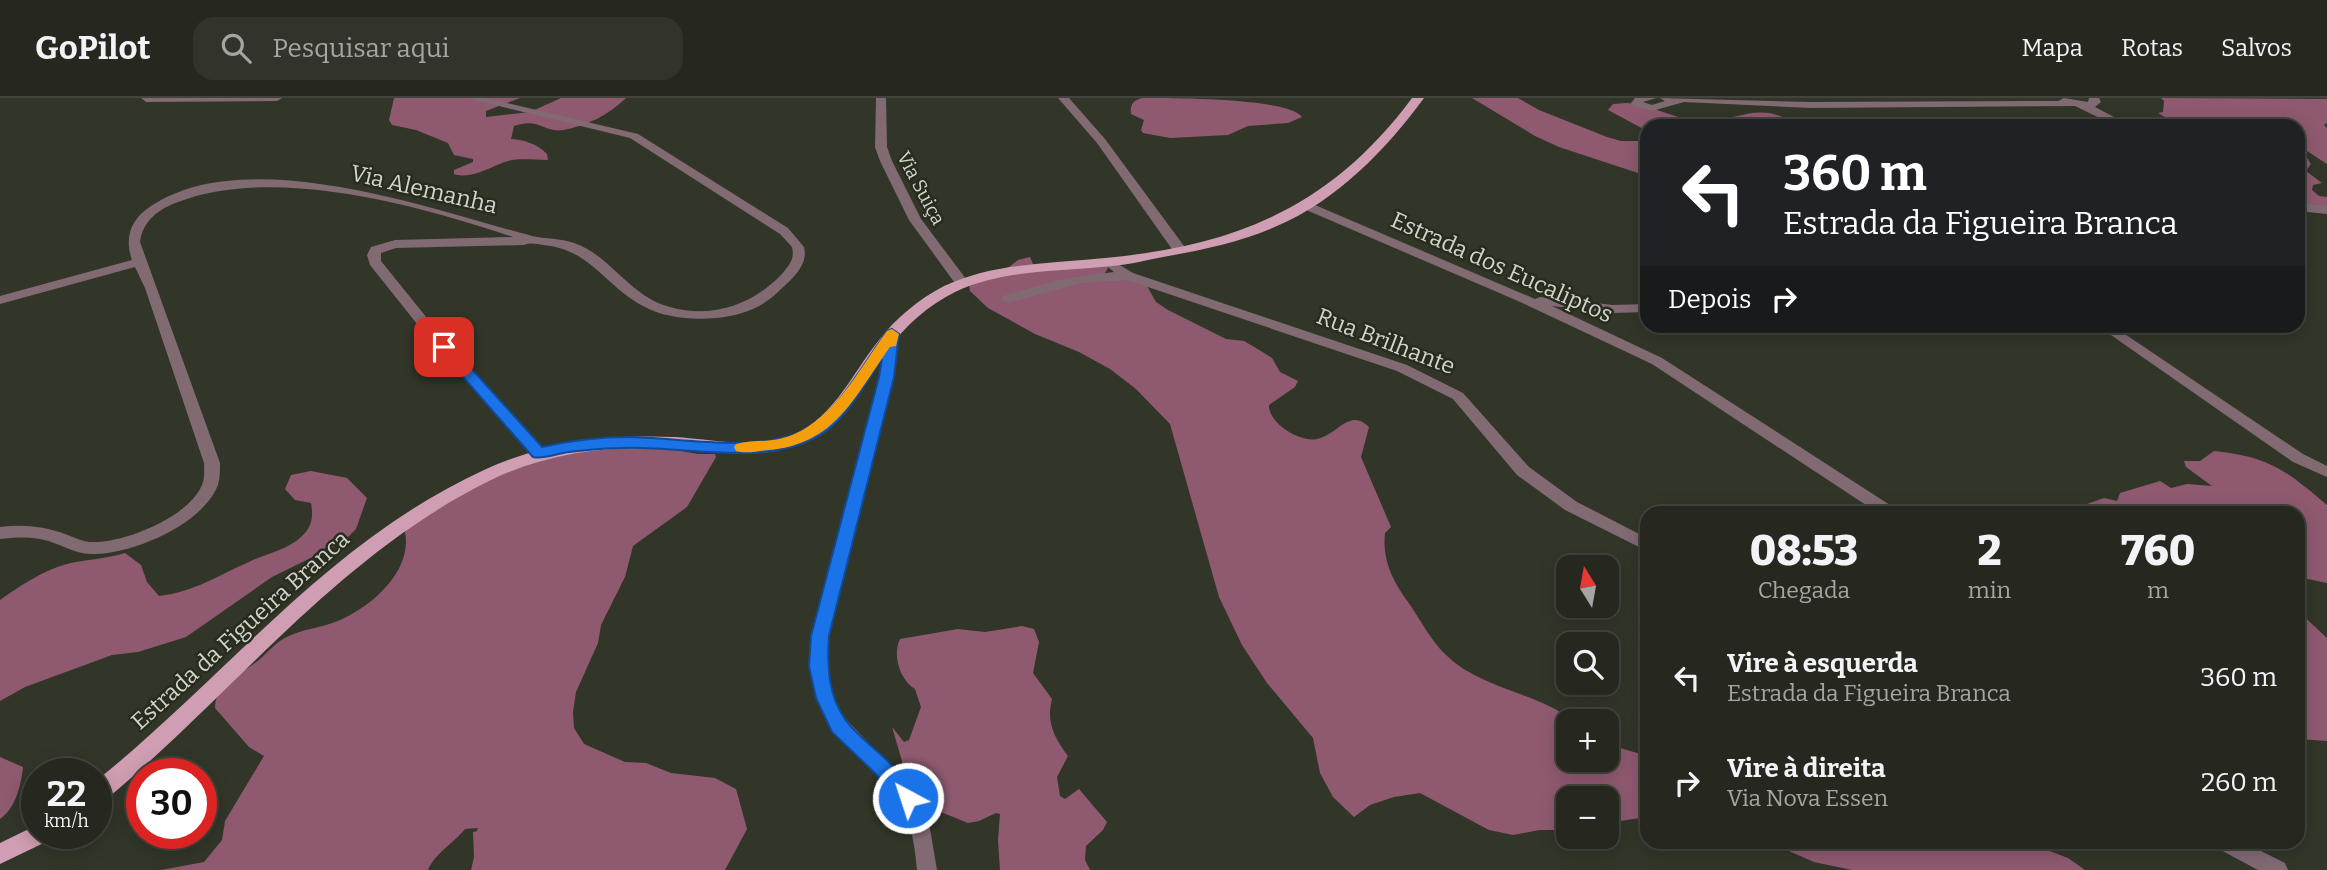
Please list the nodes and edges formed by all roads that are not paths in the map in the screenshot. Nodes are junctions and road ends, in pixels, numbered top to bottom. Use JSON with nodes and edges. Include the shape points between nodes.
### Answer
{"nodes":[{"id":1,"x":276,"y":98,"type":"edge"},
{"id":2,"x":471,"y":98,"type":"edge"},
{"id":3,"x":881,"y":98,"type":"edge"},
{"id":4,"x":1063,"y":98,"type":"edge"},
{"id":5,"x":1418,"y":98,"type":"edge"},
{"id":6,"x":1651,"y":98,"type":"edge"},
{"id":7,"x":1665,"y":98,"type":"edge"},
{"id":8,"x":1732,"y":98,"type":"edge"},
{"id":9,"x":1776,"y":98,"type":"edge"},
{"id":10,"x":2058,"y":98,"type":"edge"},
{"id":11,"x":2094,"y":98,"type":"edge"},
{"id":12,"x":146,"y":99,"type":"edge"},
{"id":13,"x":1696,"y":100,"type":"edge"},
{"id":14,"x":1713,"y":100,"type":"junction"},
{"id":15,"x":1789,"y":104,"type":"junction"},
{"id":16,"x":2071,"y":104,"type":"junction"},
{"id":17,"x":2084,"y":106,"type":"junction"},
{"id":18,"x":2111,"y":119,"type":"edge"},
{"id":19,"x":1308,"y":206,"type":"junction"},
{"id":20,"x":2305,"y":207,"type":"edge"},
{"id":21,"x":2327,"y":210,"type":"edge"},
{"id":22,"x":534,"y":240,"type":"junction"},
{"id":23,"x":1179,"y":249,"type":"junction"},
{"id":24,"x":138,"y":262,"type":"junction"},
{"id":25,"x":1108,"y":262,"type":"junction"},
{"id":26,"x":1128,"y":276,"type":"junction"},
{"id":27,"x":962,"y":283,"type":"junction"},
{"id":28,"x":1523,"y":298,"type":"junction"},
{"id":29,"x":1007,"y":299,"type":"dead end"},
{"id":30,"x":0,"y":300,"type":"edge"},
{"id":31,"x":1640,"y":308,"type":"edge"},
{"id":32,"x":2115,"y":333,"type":"edge"},
{"id":33,"x":892,"y":334,"type":"junction"},
{"id":34,"x":538,"y":453,"type":"junction"},
{"id":35,"x":2327,"y":472,"type":"edge"},
{"id":36,"x":1879,"y":506,"type":"edge"},
{"id":37,"x":0,"y":533,"type":"edge"},
{"id":38,"x":1640,"y":541,"type":"edge"},
{"id":39,"x":112,"y":780,"type":"edge"},
{"id":40,"x":21,"y":844,"type":"edge"},
{"id":41,"x":2238,"y":849,"type":"edge"},
{"id":42,"x":0,"y":854,"type":"edge"},
{"id":43,"x":927,"y":870,"type":"edge"},
{"id":44,"x":2278,"y":870,"type":"edge"}],
"edges":[{"from":1,"to":12,"type":"street"},
{"from":2,"to":22,"type":"street","name":"Via Alemanha","via":[[642,140],[784,231],[798,247],[799,257],[766,296],[745,308],[669,312],[629,292],[582,251]]},
{"from":3,"to":27,"type":"street","name":"Via Suiça","via":[[881,147],[886,161],[915,220]]},
{"from":4,"to":23,"type":"street","via":[[1101,141]]},
{"from":5,"to":19,"type":"main road","name":"Estrada da Figueira Branca","via":[[1384,140]]},
{"from":6,"to":13,"type":"street","via":[[1636,103],[1653,109]]},
{"from":7,"to":13,"type":"street"},
{"from":8,"to":14,"type":"street"},
{"from":9,"to":15,"type":"street"},
{"from":10,"to":16,"type":"street"},
{"from":11,"to":17,"type":"street","via":[[2094,104]]},
{"from":13,"to":14,"type":"street"},
{"from":14,"to":15,"type":"street"},
{"from":15,"to":16,"type":"street"},
{"from":16,"to":17,"type":"street"},
{"from":17,"to":18,"type":"street"},
{"from":19,"to":23,"type":"main road","name":"Estrada da Figueira Branca","via":[[1244,235]]},
{"from":19,"to":28,"type":"street","name":"Estrada dos Eucaliptos"},
{"from":20,"to":21,"type":"street"},
{"from":22,"to":24,"type":"street","name":"Via Alemanha","via":[[356,192],[243,185],[190,192],[150,211],[133,234]]},
{"from":22,"to":34,"type":"street","via":[[395,244],[373,255],[430,331]]},
{"from":23,"to":25,"type":"main road","name":"Estrada da Figueira Branca"},
{"from":24,"to":30,"type":"street"},
{"from":24,"to":37,"type":"street","name":"Via Alemanha","via":[[152,288],[212,463],[210,485],[196,504],[173,522],[152,535],[116,546],[80,547],[31,532]]},
{"from":25,"to":26,"type":"street","name":"Rua Brilhante"},
{"from":25,"to":27,"type":"main road","name":"Estrada da Figueira Branca","via":[[1025,268]]},
{"from":26,"to":29,"type":"street","via":[[1064,283]]},
{"from":26,"to":38,"type":"street","name":"Rua Brilhante","via":[[1402,368],[1458,396],[1523,471],[1571,506]]},
{"from":27,"to":33,"type":"main road","name":"Estrada da Figueira Branca","via":[[926,303]]},
{"from":28,"to":31,"type":"street"},
{"from":28,"to":36,"type":"street","name":"Estrada dos Eucaliptos","via":[[1657,361]]},
{"from":32,"to":35,"type":"street","via":[[2298,458]]},
{"from":33,"to":34,"type":"main road","name":"Estrada da Figueira Branca","via":[[836,412],[804,437],[754,448],[625,442]]},
{"from":33,"to":43,"type":"street","via":[[886,377],[820,636],[818,666],[825,698],[839,726],[908,798],[920,828]]},
{"from":34,"to":39,"type":"main road","name":"Estrada da Figueira Branca","via":[[484,476],[358,555]]},
{"from":40,"to":42,"type":"main road"},
{"from":41,"to":44,"type":"street"}]}
